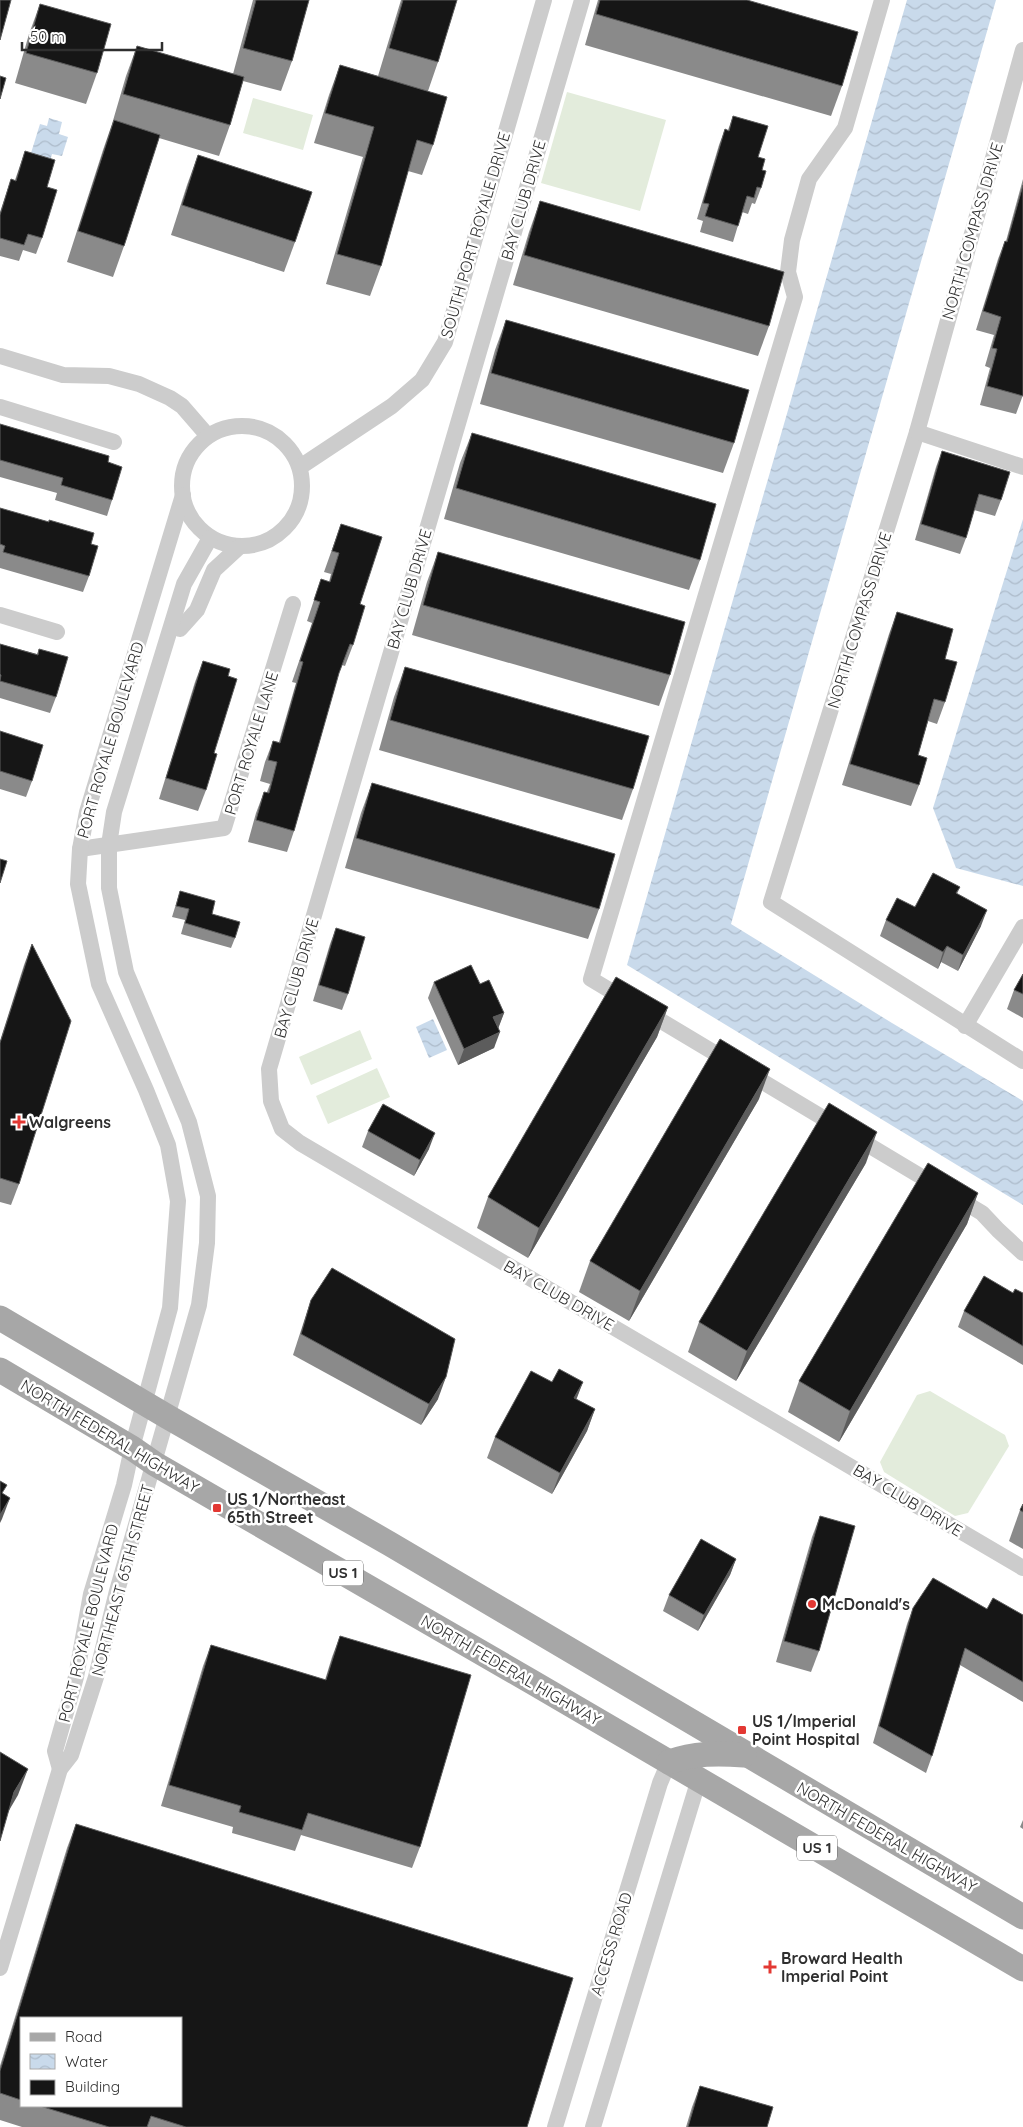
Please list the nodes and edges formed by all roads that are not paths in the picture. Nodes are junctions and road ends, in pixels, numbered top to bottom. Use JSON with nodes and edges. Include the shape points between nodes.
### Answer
{"nodes":[{"id":1,"x":544,"y":0,"type":"edge"},
{"id":2,"x":582,"y":0,"type":"edge"},
{"id":3,"x":882,"y":0,"type":"edge"},
{"id":4,"x":1022,"y":61,"type":"edge"},
{"id":5,"x":0,"y":356,"type":"edge"},
{"id":6,"x":0,"y":407,"type":"edge"},
{"id":7,"x":917,"y":432,"type":"junction"},
{"id":8,"x":208,"y":436,"type":"junction"},
{"id":9,"x":114,"y":442,"type":"dead end"},
{"id":10,"x":300,"y":466,"type":"junction"},
{"id":11,"x":1023,"y":467,"type":"edge"},
{"id":12,"x":183,"y":495,"type":"junction"},
{"id":13,"x":216,"y":541,"type":"junction"},
{"id":14,"x":239,"y":547,"type":"junction"},
{"id":15,"x":154,"y":588,"type":"junction"},
{"id":16,"x":181,"y":595,"type":"junction"},
{"id":17,"x":293,"y":604,"type":"dead end"},
{"id":18,"x":0,"y":615,"type":"edge"},
{"id":19,"x":180,"y":629,"type":"junction"},
{"id":20,"x":57,"y":632,"type":"dead end"},
{"id":21,"x":164,"y":655,"type":"junction"},
{"id":22,"x":109,"y":846,"type":"junction"},
{"id":23,"x":80,"y":849,"type":"junction"},
{"id":24,"x":1023,"y":927,"type":"edge"},
{"id":25,"x":965,"y":1026,"type":"junction"},
{"id":26,"x":1023,"y":1062,"type":"edge"},
{"id":27,"x":1023,"y":1253,"type":"edge"},
{"id":28,"x":0,"y":1318,"type":"edge"},
{"id":29,"x":0,"y":1370,"type":"edge"},
{"id":30,"x":144,"y":1402,"type":"junction"},
{"id":31,"x":168,"y":1417,"type":"junction"},
{"id":32,"x":132,"y":1448,"type":"junction"},
{"id":33,"x":155,"y":1464,"type":"junction"},
{"id":34,"x":1023,"y":1568,"type":"edge"},
{"id":35,"x":705,"y":1730,"type":"junction"},
{"id":36,"x":640,"y":1745,"type":"junction"},
{"id":37,"x":749,"y":1756,"type":"junction"},
{"id":38,"x":669,"y":1762,"type":"junction"},
{"id":39,"x":60,"y":1769,"type":"junction"},
{"id":40,"x":699,"y":1779,"type":"junction"},
{"id":41,"x":1023,"y":1917,"type":"edge"},
{"id":42,"x":997,"y":1954,"type":"junction"},
{"id":43,"x":1023,"y":1956,"type":"edge"},
{"id":44,"x":0,"y":1968,"type":"edge"},
{"id":45,"x":1023,"y":1969,"type":"edge"},
{"id":46,"x":555,"y":2127,"type":"edge"},
{"id":47,"x":593,"y":2127,"type":"edge"}],
"edges":[{"from":1,"to":10,"type":"street","name":"SOUTH PORT ROYALE DRIVE","via":[[445,342],[422,380],[392,406]]},
{"from":2,"to":34,"type":"street","name":"BAY CLUB DRIVE","via":[[269,1069],[271,1101],[282,1129],[300,1143]]},
{"from":3,"to":27,"type":"street","via":[[845,128],[809,179],[792,240],[788,272],[795,297],[591,979],[982,1213]]},
{"from":4,"to":7,"type":"street","name":"NORTH COMPASS DRIVE"},
{"from":5,"to":8,"type":"street","via":[[63,375],[109,376],[139,384],[182,406]]},
{"from":6,"to":9,"type":"street"},
{"from":7,"to":11,"type":"street"},
{"from":7,"to":25,"type":"street","name":"NORTH COMPASS DRIVE","via":[[771,902]]},
{"from":8,"to":10,"type":"street","via":[[234,426],[262,428],[285,443]]},
{"from":8,"to":12,"type":"street","via":[[188,459],[183,473]]},
{"from":10,"to":14,"type":"street","via":[[302,493],[293,519],[274,538],[262,544]]},
{"from":12,"to":13,"type":"street","via":[[190,517]]},
{"from":12,"to":15,"type":"street","name":"PORT ROYALE BOULEVARD"},
{"from":13,"to":14,"type":"street"},
{"from":13,"to":16,"type":"street","name":"PORT ROYALE BOULEVARD","via":[[184,584]]},
{"from":13,"to":19,"type":"street","name":"PORT ROYALE BOULEVARD","via":[[199,574]]},
{"from":14,"to":19,"type":"street","name":"PORT ROYALE BOULEVARD","via":[[214,570],[196,610]]},
{"from":15,"to":16,"type":"street"},
{"from":15,"to":23,"type":"street","name":"PORT ROYALE BOULEVARD","via":[[87,812]]},
{"from":16,"to":21,"type":"street","name":"PORT ROYALE BOULEVARD"},
{"from":17,"to":22,"type":"street","name":"PORT ROYALE LANE","via":[[224,828]]},
{"from":18,"to":20,"type":"street"},
{"from":19,"to":21,"type":"street","name":"PORT ROYALE BOULEVARD"},
{"from":21,"to":22,"type":"street","name":"PORT ROYALE BOULEVARD","via":[[114,812]]},
{"from":22,"to":23,"type":"street","name":"PORT ROYALE LANE"},
{"from":22,"to":31,"type":"street","name":"PORT ROYALE BOULEVARD","via":[[109,888],[126,972],[188,1122],[208,1196],[199,1305]]},
{"from":23,"to":30,"type":"street","name":"PORT ROYALE BOULEVARD","via":[[78,884],[99,984],[168,1145],[178,1202],[170,1308]]},
{"from":24,"to":25,"type":"street"},
{"from":25,"to":26,"type":"street","name":"NORTH COMPASS DRIVE"},
{"from":28,"to":30,"type":"main road","name":"NORTH FEDERAL HIGHWAY","number":"US 1"},
{"from":29,"to":32,"type":"main road","name":"NORTH FEDERAL HIGHWAY","number":"US 1"},
{"from":30,"to":31,"type":"main road","name":"NORTH FEDERAL HIGHWAY","number":"US 1"},
{"from":30,"to":32,"type":"street","name":"PORT ROYALE BOULEVARD"},
{"from":31,"to":33,"type":"street","name":"NORTHEAST 65TH STREET"},
{"from":31,"to":35,"type":"main road","name":"NORTH FEDERAL HIGHWAY","number":"US 1"},
{"from":32,"to":33,"type":"main road","name":"NORTH FEDERAL HIGHWAY","number":"US 1"},
{"from":32,"to":39,"type":"street","name":"PORT ROYALE BOULEVARD","via":[[92,1594],[76,1677],[54,1751]]},
{"from":33,"to":36,"type":"main road","name":"NORTH FEDERAL HIGHWAY","number":"US 1"},
{"from":33,"to":39,"type":"street","name":"NORTHEAST 65TH STREET","via":[[74,1747]]},
{"from":35,"to":36,"type":"main road","via":[[691,1743],[681,1747],[668,1749]]},
{"from":35,"to":37,"type":"main road","name":"NORTH FEDERAL HIGHWAY","number":"US 1"},
{"from":36,"to":38,"type":"main road","name":"NORTH FEDERAL HIGHWAY","number":"US 1"},
{"from":37,"to":38,"type":"main road","via":[[705,1753]]},
{"from":37,"to":41,"type":"main road","name":"NORTH FEDERAL HIGHWAY","number":"US 1"},
{"from":38,"to":40,"type":"main road","name":"NORTH FEDERAL HIGHWAY","number":"US 1"},
{"from":38,"to":46,"type":"street","name":"ACCESS ROAD"},
{"from":39,"to":44,"type":"street","name":"NORTHEAST 65TH STREET"},
{"from":40,"to":42,"type":"main road","name":"NORTH FEDERAL HIGHWAY","number":"US 1"},
{"from":40,"to":47,"type":"street"},
{"from":42,"to":43,"type":"main road"},
{"from":42,"to":45,"type":"main road","name":"NORTH FEDERAL HIGHWAY","number":"US 1"}]}
